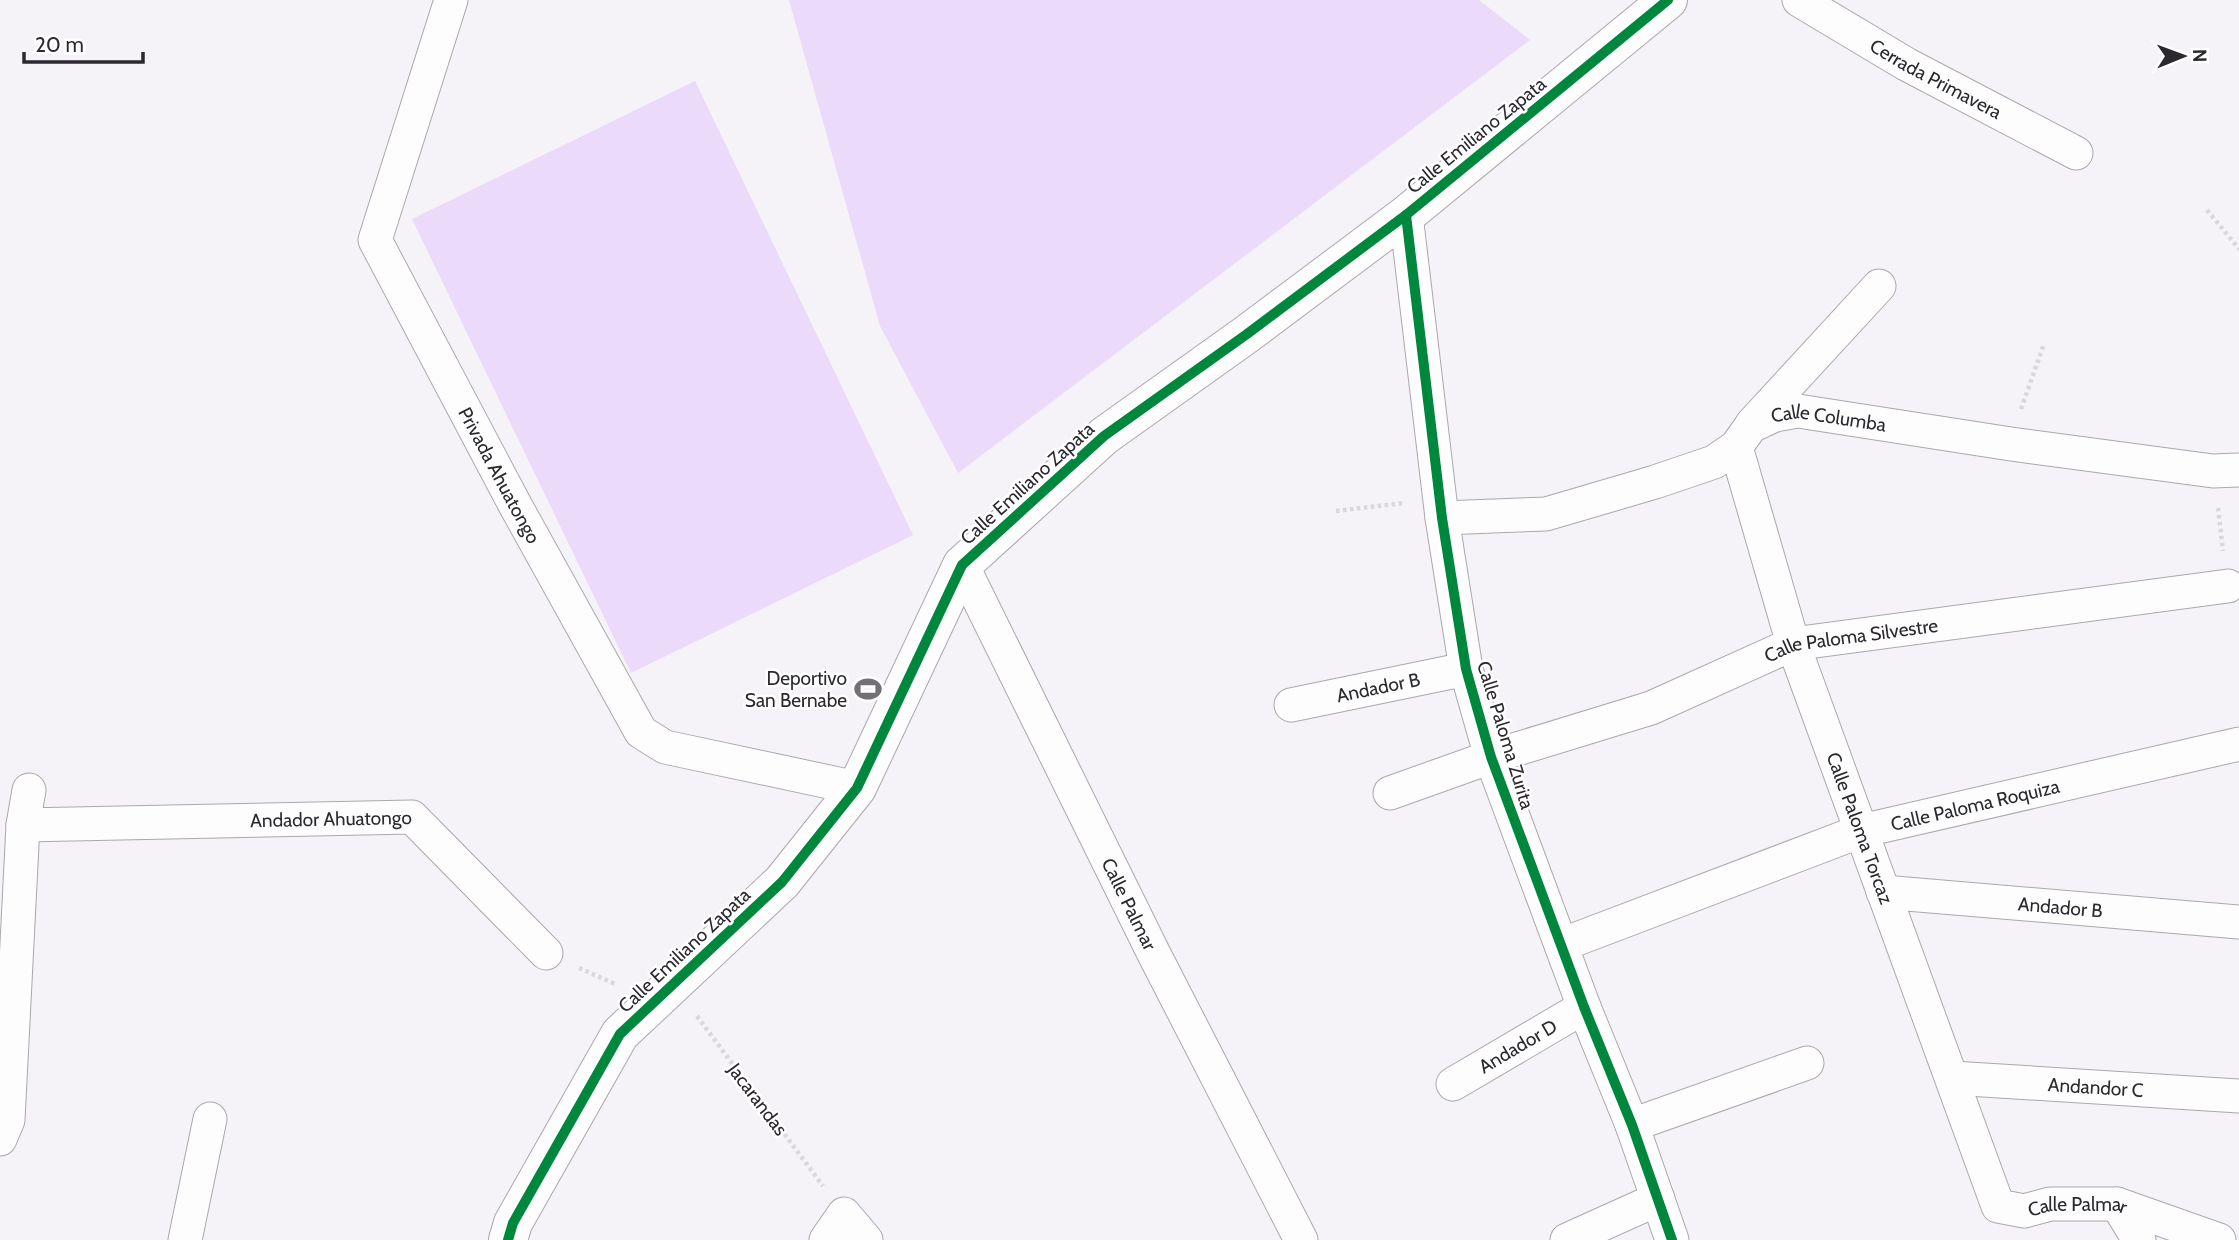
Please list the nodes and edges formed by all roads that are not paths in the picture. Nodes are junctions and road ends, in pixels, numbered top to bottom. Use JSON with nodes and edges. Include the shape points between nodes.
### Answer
{"nodes":[{"id":1,"x":451,"y":0,"type":"edge"},
{"id":2,"x":1668,"y":0,"type":"edge"},
{"id":3,"x":1799,"y":0,"type":"edge"},
{"id":4,"x":2076,"y":153,"type":"dead end"},
{"id":5,"x":1406,"y":215,"type":"junction"},
{"id":6,"x":1879,"y":286,"type":"dead end"},
{"id":7,"x":1743,"y":436,"type":"junction"},
{"id":8,"x":2239,"y":470,"type":"edge"},
{"id":9,"x":1441,"y":508,"type":"junction"},
{"id":10,"x":962,"y":565,"type":"junction"},
{"id":11,"x":2228,"y":586,"type":"dead end"},
{"id":12,"x":1793,"y":644,"type":"junction"},
{"id":13,"x":1466,"y":669,"type":"junction"},
{"id":14,"x":1291,"y":705,"type":"dead end"},
{"id":15,"x":2239,"y":744,"type":"edge"},
{"id":16,"x":1491,"y":757,"type":"junction"},
{"id":17,"x":857,"y":788,"type":"junction"},
{"id":18,"x":29,"y":790,"type":"dead end"},
{"id":19,"x":1390,"y":793,"type":"dead end"},
{"id":20,"x":23,"y":825,"type":"junction"},
{"id":21,"x":1861,"y":831,"type":"junction"},
{"id":22,"x":1883,"y":892,"type":"junction"},
{"id":23,"x":2239,"y":922,"type":"edge"},
{"id":24,"x":1561,"y":945,"type":"junction"},
{"id":25,"x":546,"y":953,"type":"road end"},
{"id":26,"x":1584,"y":1007,"type":"junction"},
{"id":27,"x":1807,"y":1063,"type":"dead end"},
{"id":28,"x":1952,"y":1078,"type":"junction"},
{"id":29,"x":1453,"y":1084,"type":"dead end"},
{"id":30,"x":2239,"y":1096,"type":"edge"},
{"id":31,"x":210,"y":1119,"type":"dead end"},
{"id":32,"x":1632,"y":1125,"type":"junction"},
{"id":33,"x":3,"y":1127,"type":"edge"},
{"id":34,"x":1658,"y":1199,"type":"junction"},
{"id":35,"x":2117,"y":1204,"type":"junction"},
{"id":36,"x":1998,"y":1206,"type":"joint"},
{"id":37,"x":835,"y":1227,"type":"edge"},
{"id":38,"x":185,"y":1240,"type":"edge"},
{"id":39,"x":508,"y":1240,"type":"edge"},
{"id":40,"x":866,"y":1240,"type":"edge"},
{"id":41,"x":1301,"y":1240,"type":"edge"},
{"id":42,"x":1567,"y":1240,"type":"edge"},
{"id":43,"x":1672,"y":1240,"type":"edge"},
{"id":44,"x":2139,"y":1240,"type":"edge"},
{"id":45,"x":2219,"y":1240,"type":"edge"}],
"edges":[{"from":1,"to":17,"type":"street","name":"Privada Ahuatongo","via":[[375,240],[640,732],[665,747]]},
{"from":2,"to":5,"type":"street","name":"Calle Emiliano Zapata"},
{"from":3,"to":4,"type":"street","name":"Cerrada Primavera","via":[[1906,64]]},
{"from":5,"to":9,"type":"street","name":"Calle Paloma Zurita"},
{"from":5,"to":10,"type":"street","name":"Calle Emiliano Zapata","via":[[1104,436]]},
{"from":6,"to":7,"type":"street"},
{"from":7,"to":8,"type":"street","name":"Calle Columba","via":[[1775,415],[1798,411],[2038,448],[2213,471]]},
{"from":7,"to":9,"type":"street","name":"Calle Columba","via":[[1714,463],[1546,514]]},
{"from":7,"to":12,"type":"street","name":"Calle Paloma Torcaz"},
{"from":9,"to":13,"type":"street","name":"Calle Paloma Zurita"},
{"from":10,"to":17,"type":"street","name":"Calle Emiliano Zapata"},
{"from":10,"to":41,"type":"street","name":"Calle Palmar"},
{"from":11,"to":12,"type":"street","name":"Calle Paloma Silvestre"},
{"from":12,"to":16,"type":"street","name":"Calle Paloma Silvestre","via":[[1651,708]]},
{"from":12,"to":21,"type":"street","name":"Calle Paloma Torcaz"},
{"from":13,"to":14,"type":"street","name":"Andador B"},
{"from":13,"to":16,"type":"street","name":"Calle Paloma Zurita"},
{"from":15,"to":21,"type":"street","name":"Calle Paloma Roquiza"},
{"from":16,"to":19,"type":"street","name":"Calle Paloma Silvestre"},
{"from":16,"to":24,"type":"street","name":"Calle Paloma Zurita"},
{"from":17,"to":39,"type":"street","name":"Calle Emiliano Zapata","via":[[782,882],[620,1034],[513,1223]]},
{"from":18,"to":20,"type":"street"},
{"from":20,"to":25,"type":"street","name":"Andador Ahuatongo","via":[[412,817]]},
{"from":20,"to":33,"type":"street"},
{"from":21,"to":22,"type":"street","name":"Calle Paloma Torcaz"},
{"from":21,"to":24,"type":"street","name":"Calle Paloma Roquiza"},
{"from":22,"to":23,"type":"street","name":"Andador B"},
{"from":22,"to":28,"type":"street","name":"Calle Paloma Torcaz"},
{"from":24,"to":26,"type":"street","name":"Calle Paloma Zurita"},
{"from":26,"to":29,"type":"street","name":"Andador D"},
{"from":26,"to":32,"type":"street","name":"Calle Paloma Zurita"},
{"from":27,"to":32,"type":"street"},
{"from":28,"to":30,"type":"street","name":"Andandor C"},
{"from":28,"to":36,"type":"street","name":"Calle Paloma Torcaz"},
{"from":31,"to":38,"type":"street"},
{"from":32,"to":34,"type":"street","name":"Calle Paloma Zurita"},
{"from":34,"to":42,"type":"street"},
{"from":34,"to":43,"type":"street","name":"Calle Paloma Zurita"},
{"from":35,"to":36,"type":"street","name":"Calle Palmar","via":[[2050,1203],[2024,1212]]},
{"from":35,"to":44,"type":"street","name":"Calle Palmar"},
{"from":35,"to":45,"type":"street"},
{"from":37,"to":40,"type":"street"}]}
